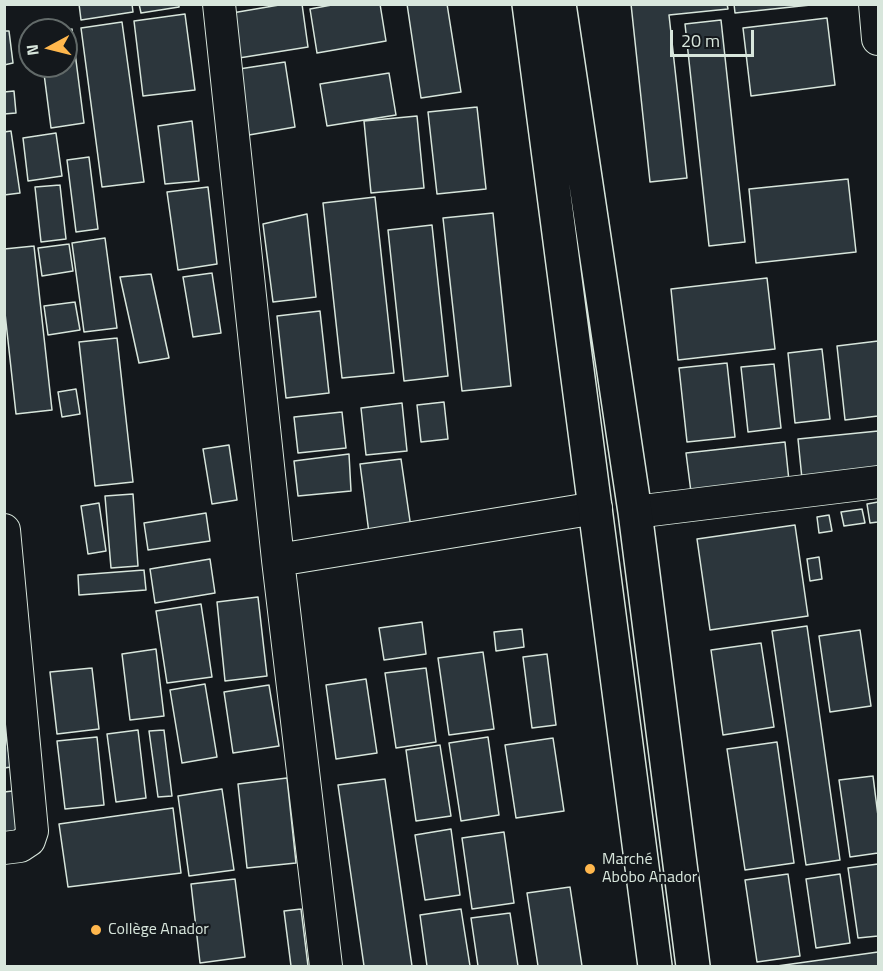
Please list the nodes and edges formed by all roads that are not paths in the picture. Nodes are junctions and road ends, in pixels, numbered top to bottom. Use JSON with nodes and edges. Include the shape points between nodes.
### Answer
{"nodes":[{"id":1,"x":219,"y":4,"type":"edge"},
{"id":2,"x":529,"y":4,"type":"edge"},
{"id":3,"x":559,"y":4,"type":"edge"},
{"id":4,"x":875,"y":4,"type":"edge"},
{"id":5,"x":879,"y":39,"type":"edge"},
{"id":6,"x":879,"y":482,"type":"edge"},
{"id":7,"x":596,"y":508,"type":"junction"},
{"id":8,"x":635,"y":512,"type":"junction"},
{"id":9,"x":4,"y":530,"type":"edge"},
{"id":10,"x":278,"y":560,"type":"junction"},
{"id":11,"x":4,"y":848,"type":"edge"},
{"id":12,"x":326,"y":966,"type":"edge"},
{"id":13,"x":655,"y":966,"type":"edge"},
{"id":14,"x":693,"y":966,"type":"edge"}],
"edges":[{"from":1,"to":10,"type":"street"},
{"from":2,"to":7,"type":"main road"},
{"from":3,"to":8,"type":"main road"},
{"from":4,"to":5,"type":"street"},
{"from":6,"to":8,"type":"street"},
{"from":7,"to":10,"type":"street"},
{"from":7,"to":13,"type":"main road"},
{"from":8,"to":14,"type":"main road"},
{"from":9,"to":11,"type":"street","via":[[32,831],[29,840],[20,846]]},
{"from":10,"to":12,"type":"street"}]}
